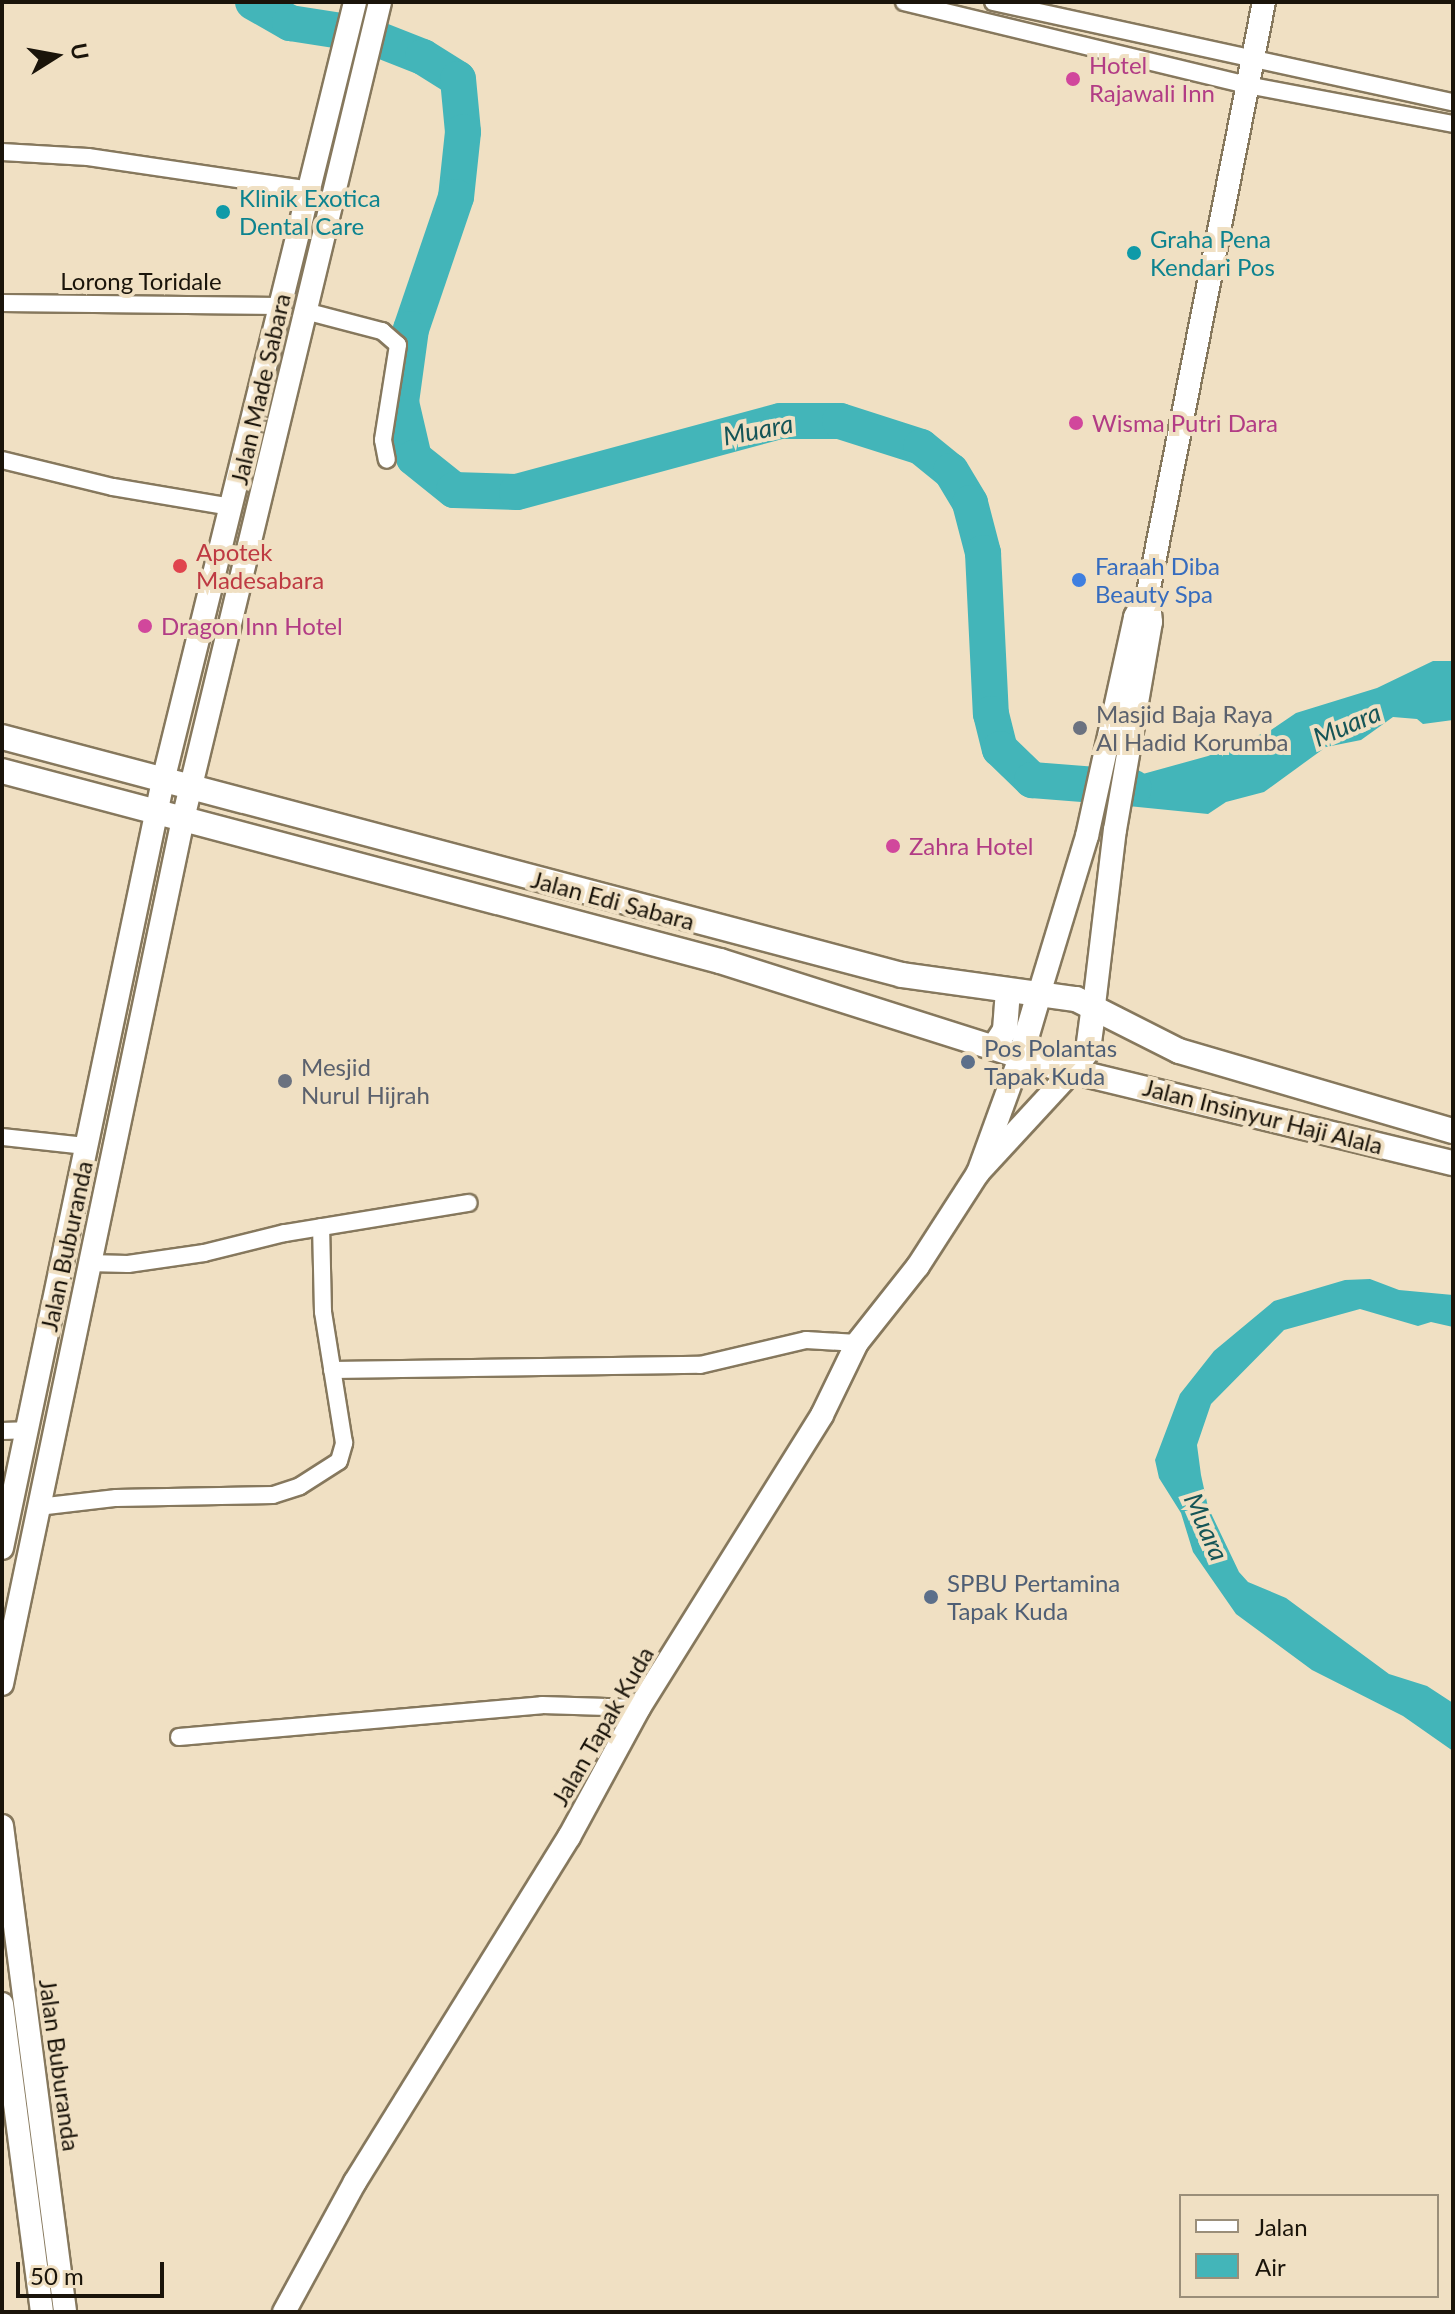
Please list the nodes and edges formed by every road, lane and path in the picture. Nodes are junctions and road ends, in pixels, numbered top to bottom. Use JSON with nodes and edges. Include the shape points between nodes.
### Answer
{"nodes":[{"id":1,"x":380,"y":2,"type":"edge"},
{"id":2,"x":904,"y":2,"type":"edge"},
{"id":3,"x":993,"y":2,"type":"edge"},
{"id":4,"x":1264,"y":2,"type":"edge"},
{"id":5,"x":353,"y":13,"type":"edge"},
{"id":6,"x":1253,"y":57,"type":"junction"},
{"id":7,"x":1247,"y":85,"type":"junction"},
{"id":8,"x":1453,"y":102,"type":"edge"},
{"id":9,"x":1453,"y":124,"type":"edge"},
{"id":10,"x":2,"y":152,"type":"edge"},
{"id":11,"x":306,"y":189,"type":"junction"},
{"id":12,"x":2,"y":303,"type":"edge"},
{"id":13,"x":279,"y":306,"type":"junction"},
{"id":14,"x":305,"y":311,"type":"junction"},
{"id":15,"x":2,"y":460,"type":"edge"},
{"id":16,"x":387,"y":460,"type":"dead end"},
{"id":17,"x":231,"y":507,"type":"junction"},
{"id":18,"x":1148,"y":593,"type":"junction"},
{"id":19,"x":2,"y":737,"type":"edge"},
{"id":20,"x":2,"y":771,"type":"edge"},
{"id":21,"x":163,"y":781,"type":"junction"},
{"id":22,"x":191,"y":788,"type":"junction"},
{"id":23,"x":157,"y":812,"type":"junction"},
{"id":24,"x":183,"y":819,"type":"junction"},
{"id":25,"x":1008,"y":990,"type":"junction"},
{"id":26,"x":1039,"y":994,"type":"junction"},
{"id":27,"x":1094,"y":1005,"type":"junction"},
{"id":28,"x":994,"y":1047,"type":"junction"},
{"id":29,"x":1021,"y":1055,"type":"junction"},
{"id":30,"x":1073,"y":1070,"type":"junction"},
{"id":31,"x":1453,"y":1131,"type":"edge"},
{"id":32,"x":2,"y":1137,"type":"edge"},
{"id":33,"x":85,"y":1146,"type":"junction"},
{"id":34,"x":1453,"y":1163,"type":"edge"},
{"id":35,"x":978,"y":1173,"type":"junction"},
{"id":36,"x":469,"y":1203,"type":"dead end"},
{"id":37,"x":321,"y":1227,"type":"junction"},
{"id":38,"x":88,"y":1263,"type":"junction"},
{"id":39,"x":857,"y":1343,"type":"junction"},
{"id":40,"x":332,"y":1370,"type":"junction"},
{"id":41,"x":25,"y":1430,"type":"junction"},
{"id":42,"x":2,"y":1431,"type":"edge"},
{"id":43,"x":38,"y":1507,"type":"junction"},
{"id":44,"x":2,"y":1548,"type":"edge"},
{"id":45,"x":2,"y":1684,"type":"edge"},
{"id":46,"x":639,"y":1708,"type":"junction"},
{"id":47,"x":179,"y":1737,"type":"dead end"},
{"id":48,"x":2,"y":1826,"type":"edge"},
{"id":49,"x":2,"y":2004,"type":"edge"},
{"id":50,"x":42,"y":2312,"type":"edge"},
{"id":51,"x":65,"y":2312,"type":"edge"},
{"id":52,"x":284,"y":2312,"type":"edge"}],
"edges":[{"from":1,"to":14,"type":"street","name":"Jalan Made Sabara"},
{"from":2,"to":7,"type":"street"},
{"from":3,"to":6,"type":"street"},
{"from":4,"to":6,"type":"street"},
{"from":5,"to":11,"type":"street","name":"Jalan Made Sabara"},
{"from":6,"to":7,"type":"street"},
{"from":6,"to":8,"type":"street"},
{"from":7,"to":9,"type":"street"},
{"from":7,"to":18,"type":"street"},
{"from":10,"to":11,"type":"street","via":[[88,157]]},
{"from":11,"to":13,"type":"street","name":"Jalan Made Sabara"},
{"from":12,"to":13,"type":"street","name":"Lorong Toridale"},
{"from":13,"to":17,"type":"street","name":"Jalan Made Sabara"},
{"from":14,"to":16,"type":"street","via":[[382,331],[398,345],[383,440]]},
{"from":14,"to":22,"type":"street","name":"Jalan Made Sabara"},
{"from":15,"to":17,"type":"street","via":[[113,487]]},
{"from":17,"to":21,"type":"street","name":"Jalan Made Sabara"},
{"from":18,"to":26,"type":"street","via":[[1131,632],[1089,823]]},
{"from":18,"to":27,"type":"street","via":[[1151,622],[1115,830]]},
{"from":19,"to":21,"type":"main road","name":"Jalan Edi Sabara"},
{"from":20,"to":23,"type":"main road","name":"Jalan Edi Sabara"},
{"from":21,"to":22,"type":"main road","name":"Jalan Edi Sabara"},
{"from":21,"to":23,"type":"street","name":"Jalan Made Sabara"},
{"from":22,"to":24,"type":"street","name":"Jalan Made Sabara"},
{"from":22,"to":25,"type":"main road","name":"Jalan Edi Sabara","via":[[813,953],[902,975]]},
{"from":23,"to":24,"type":"main road","name":"Jalan Edi Sabara"},
{"from":23,"to":33,"type":"street","name":"Jalan Buburanda"},
{"from":24,"to":28,"type":"main road","name":"Jalan Edi Sabara","via":[[720,961]]},
{"from":24,"to":38,"type":"street","name":"Jalan Buburanda"},
{"from":25,"to":26,"type":"main road","name":"Jalan Edi Sabara"},
{"from":25,"to":28,"type":"main road","via":[[1005,1030]]},
{"from":26,"to":27,"type":"main road","name":"Jalan Insinyur Haji Alala"},
{"from":26,"to":29,"type":"main road"},
{"from":27,"to":30,"type":"main road","via":[[1088,1050]]},
{"from":27,"to":31,"type":"main road","name":"Jalan Insinyur Haji Alala","via":[[1179,1051]]},
{"from":28,"to":29,"type":"main road","name":"Jalan Edi Sabara"},
{"from":29,"to":30,"type":"main road","name":"Jalan Insinyur Haji Alala"},
{"from":29,"to":35,"type":"street","name":"Jalan Tapak Kuda"},
{"from":30,"to":34,"type":"main road","name":"Jalan Insinyur Haji Alala"},
{"from":30,"to":35,"type":"street","name":"Jalan Tapak Kuda","via":[[995,1161]]},
{"from":32,"to":33,"type":"street"},
{"from":33,"to":41,"type":"street","name":"Jalan Buburanda"},
{"from":35,"to":39,"type":"street","name":"Jalan Tapak Kuda","via":[[918,1266]]},
{"from":36,"to":37,"type":"street"},
{"from":37,"to":38,"type":"street","via":[[162,1260]]},
{"from":37,"to":40,"type":"street","via":[[323,1312]]},
{"from":38,"to":43,"type":"street","name":"Jalan Buburanda"},
{"from":39,"to":40,"type":"street","via":[[806,1340],[759,1356],[700,1365]]},
{"from":39,"to":46,"type":"street","name":"Jalan Tapak Kuda","via":[[822,1415]]},
{"from":40,"to":43,"type":"street","via":[[343,1454],[330,1469],[291,1491],[116,1498]]},
{"from":41,"to":42,"type":"street"},
{"from":41,"to":44,"type":"street","name":"Jalan Buburanda"},
{"from":43,"to":45,"type":"street","name":"Jalan Buburanda"},
{"from":46,"to":47,"type":"street","via":[[542,1705]]},
{"from":46,"to":52,"type":"street","name":"Jalan Tapak Kuda","via":[[569,1837],[355,2182]]},
{"from":48,"to":51,"type":"street","name":"Jalan Buburanda"},
{"from":49,"to":50,"type":"street","name":"Jalan Buburanda"}]}
